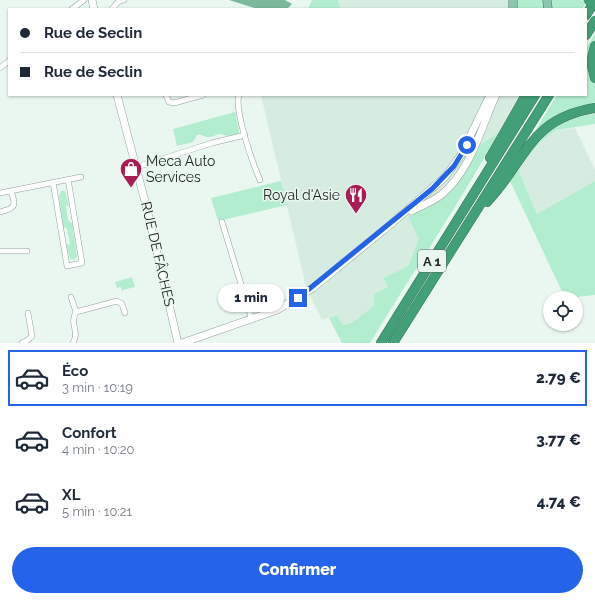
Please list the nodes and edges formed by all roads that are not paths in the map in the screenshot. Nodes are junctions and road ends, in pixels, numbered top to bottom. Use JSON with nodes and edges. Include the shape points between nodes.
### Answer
{"nodes":[{"id":1,"x":84,"y":0,"type":"edge"},
{"id":2,"x":124,"y":0,"type":"edge"},
{"id":3,"x":588,"y":0,"type":"edge"},
{"id":4,"x":595,"y":0,"type":"edge"},
{"id":5,"x":595,"y":4,"type":"edge"},
{"id":6,"x":73,"y":8,"type":"edge"},
{"id":7,"x":113,"y":8,"type":"edge"},
{"id":8,"x":587,"y":13,"type":"edge"},
{"id":9,"x":595,"y":21,"type":"edge"},
{"id":10,"x":587,"y":34,"type":"edge"},
{"id":11,"x":595,"y":46,"type":"edge"},
{"id":12,"x":8,"y":62,"type":"edge"},
{"id":13,"x":0,"y":68,"type":"edge"},
{"id":14,"x":595,"y":78,"type":"edge"},
{"id":15,"x":117,"y":96,"type":"edge"},
{"id":16,"x":166,"y":96,"type":"edge"},
{"id":17,"x":199,"y":96,"type":"edge"},
{"id":18,"x":239,"y":96,"type":"edge"},
{"id":19,"x":490,"y":96,"type":"edge"},
{"id":20,"x":496,"y":96,"type":"edge"},
{"id":21,"x":525,"y":96,"type":"edge"},
{"id":22,"x":534,"y":96,"type":"edge"},
{"id":23,"x":547,"y":96,"type":"edge"},
{"id":24,"x":595,"y":108,"type":"edge"},
{"id":25,"x":245,"y":135,"type":"junction"},
{"id":26,"x":137,"y":167,"type":"junction"},
{"id":27,"x":81,"y":177,"type":"dead end"},
{"id":28,"x":68,"y":179,"type":"junction"},
{"id":29,"x":260,"y":180,"type":"dead end"},
{"id":30,"x":53,"y":182,"type":"junction"},
{"id":31,"x":479,"y":184,"type":"junction"},
{"id":32,"x":11,"y":191,"type":"junction"},
{"id":33,"x":0,"y":194,"type":"edge"},
{"id":34,"x":0,"y":212,"type":"edge"},
{"id":35,"x":472,"y":217,"type":"junction"},
{"id":36,"x":222,"y":222,"type":"dead end"},
{"id":37,"x":391,"y":224,"type":"junction"},
{"id":38,"x":0,"y":251,"type":"edge"},
{"id":39,"x":27,"y":251,"type":"dead end"},
{"id":40,"x":71,"y":297,"type":"dead end"},
{"id":41,"x":76,"y":312,"type":"junction"},
{"id":42,"x":28,"y":313,"type":"dead end"},
{"id":43,"x":125,"y":313,"type":"dead end"},
{"id":44,"x":252,"y":320,"type":"junction"},
{"id":45,"x":22,"y":343,"type":"edge"},
{"id":46,"x":73,"y":343,"type":"edge"},
{"id":47,"x":178,"y":343,"type":"edge"},
{"id":48,"x":182,"y":343,"type":"edge"},
{"id":49,"x":381,"y":343,"type":"edge"},
{"id":50,"x":393,"y":343,"type":"edge"}],
"edges":[{"from":1,"to":6,"type":"street"},
{"from":2,"to":7,"type":"street"},
{"from":3,"to":5,"type":"highway","bridge":true},
{"from":4,"to":8,"type":"highway"},
{"from":9,"to":10,"type":"highway"},
{"from":11,"to":14,"type":"highway","via":[[591,62]]},
{"from":12,"to":13,"type":"street"},
{"from":15,"to":26,"type":"main road","name":"RUE DE FÂCHES"},
{"from":16,"to":17,"type":"street","via":[[169,102],[174,103]]},
{"from":18,"to":25,"type":"street","via":[[238,104]]},
{"from":19,"to":37,"type":"main road","via":[[467,145],[454,166]]},
{"from":20,"to":37,"type":"main road","via":[[472,150],[451,184],[437,198]]},
{"from":21,"to":31,"type":"highway","via":[[478,178]]},
{"from":22,"to":31,"type":"highway","number":"A 1"},
{"from":23,"to":35,"type":"highway","number":"A 1"},
{"from":24,"to":35,"type":"highway","via":[[567,115],[544,128],[492,196]]},
{"from":25,"to":26,"type":"street"},
{"from":25,"to":29,"type":"street"},
{"from":26,"to":47,"type":"main road","name":"RUE DE FÂCHES"},
{"from":27,"to":28,"type":"street"},
{"from":28,"to":30,"type":"street"},
{"from":28,"to":30,"type":"street","via":[[82,263],[66,266]]},
{"from":30,"to":32,"type":"street"},
{"from":31,"to":49,"type":"highway","number":"A 1"},
{"from":32,"to":33,"type":"street"},
{"from":32,"to":34,"type":"street","via":[[14,207]]},
{"from":35,"to":50,"type":"highway","number":"A 1"},
{"from":36,"to":44,"type":"street"},
{"from":37,"to":44,"type":"main road","via":[[302,296],[285,307]]},
{"from":38,"to":39,"type":"street"},
{"from":40,"to":41,"type":"street"},
{"from":41,"to":43,"type":"street","via":[[117,301],[122,304]]},
{"from":41,"to":46,"type":"street","via":[[72,319],[76,336]]},
{"from":42,"to":45,"type":"street","via":[[32,334],[30,339]]},
{"from":44,"to":48,"type":"main road"}]}
